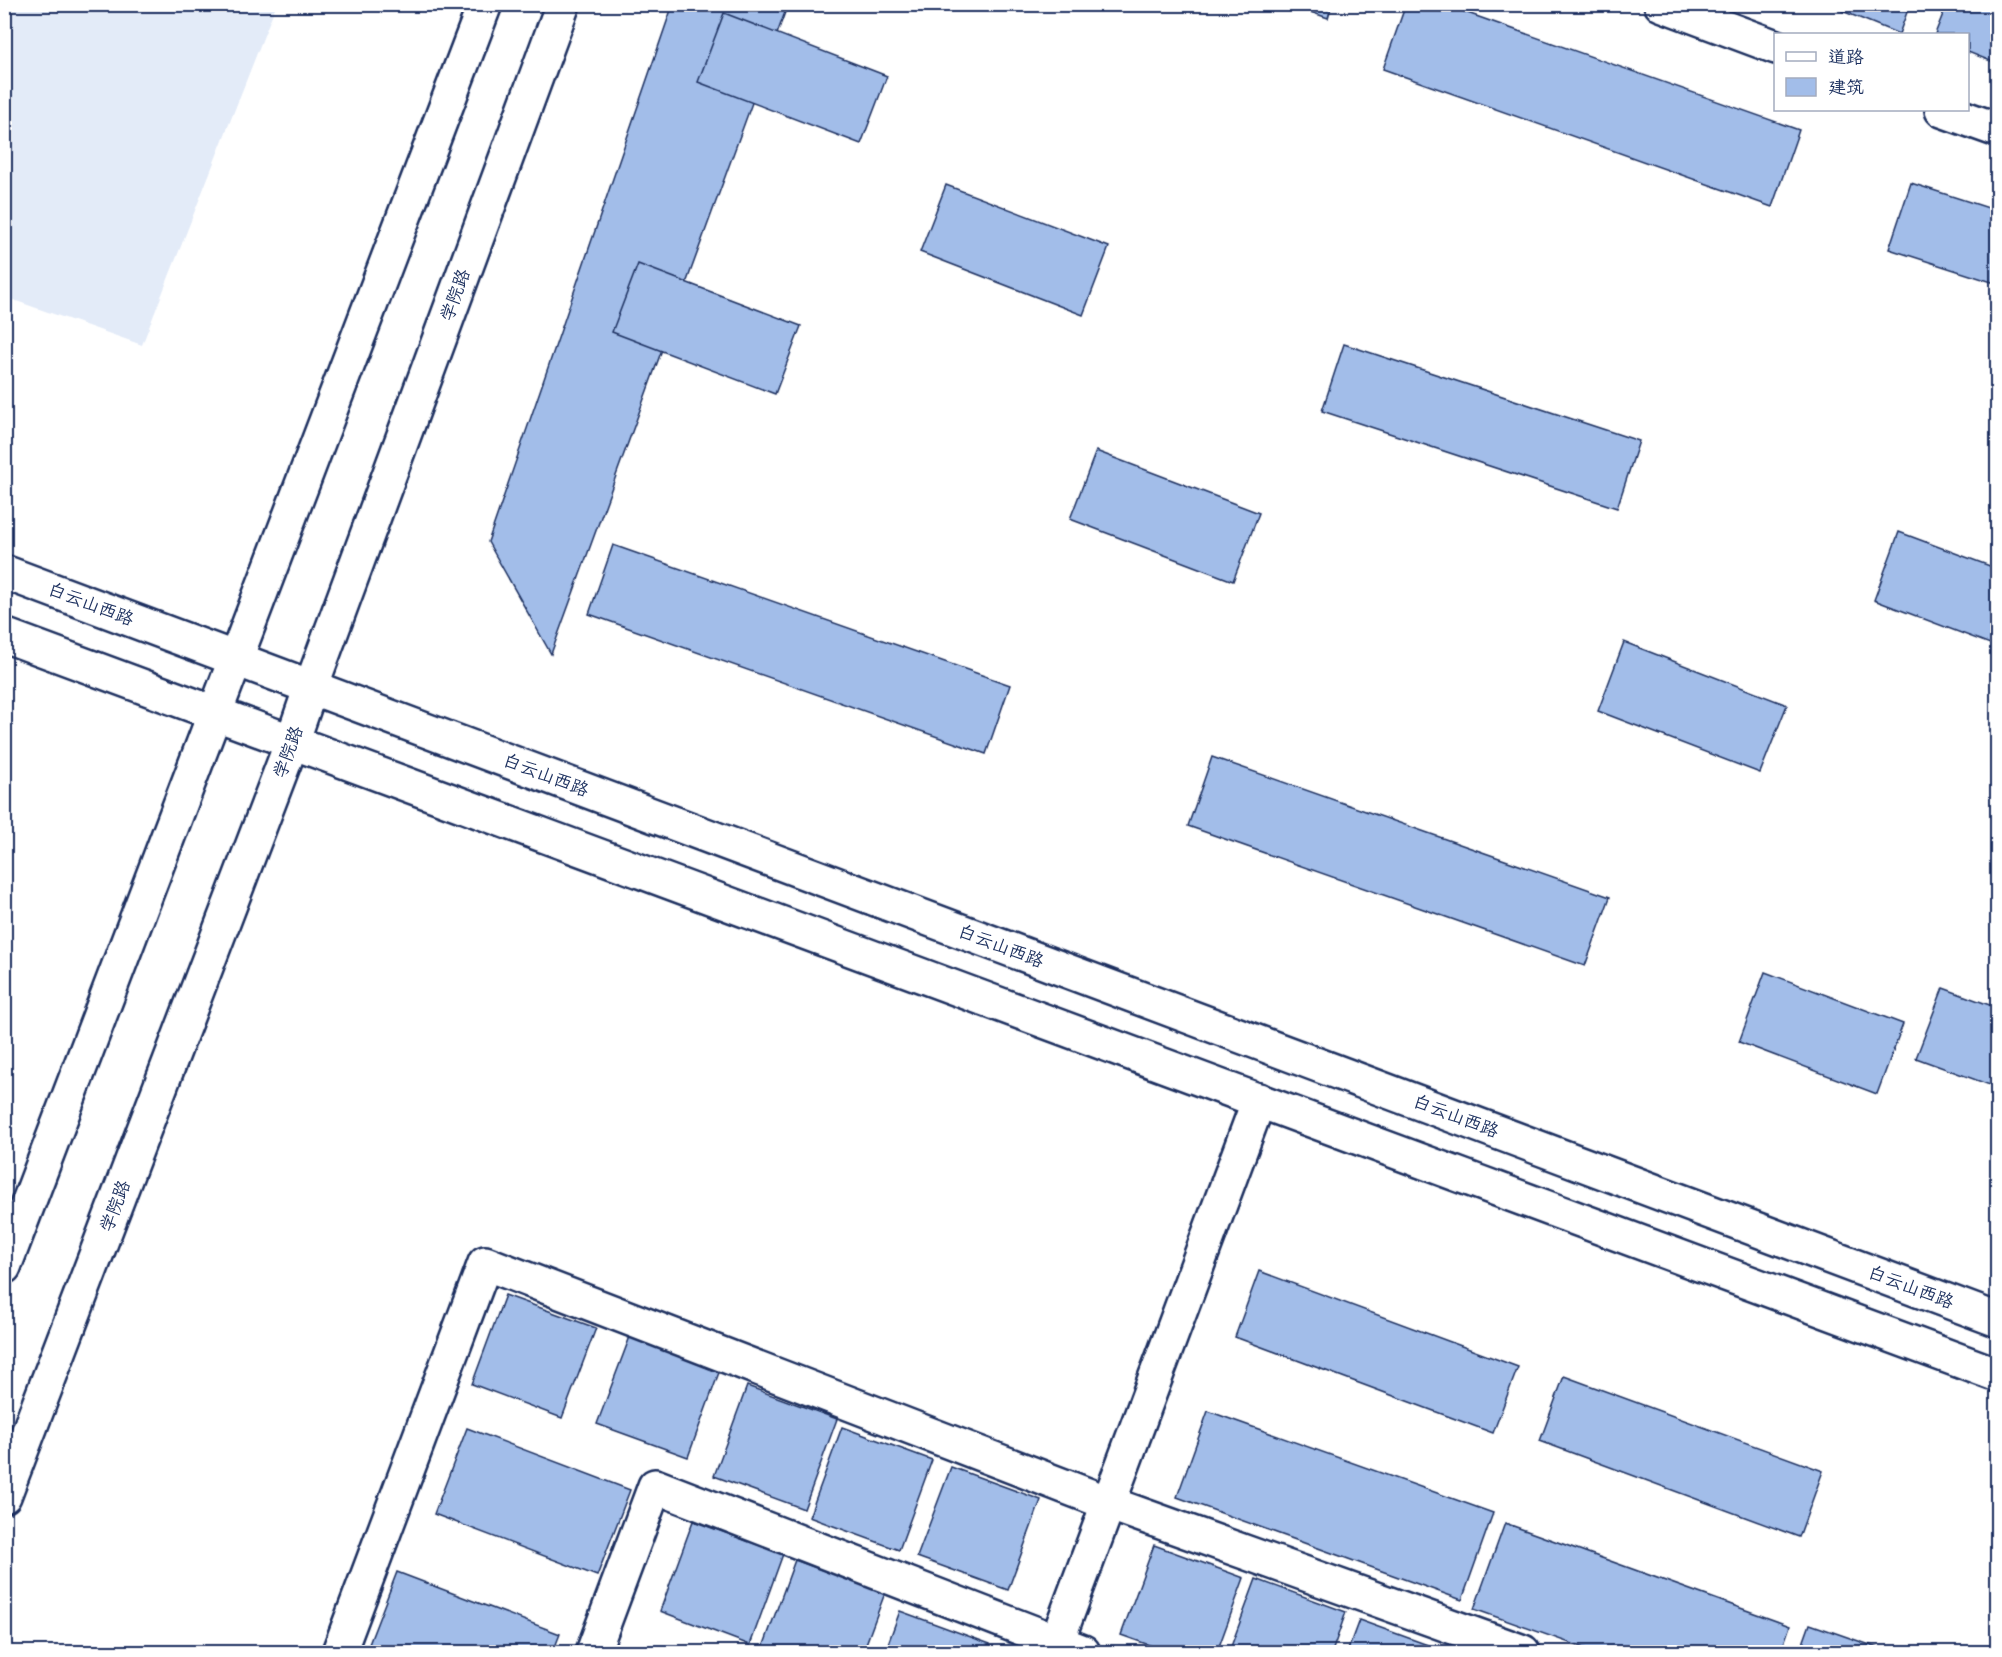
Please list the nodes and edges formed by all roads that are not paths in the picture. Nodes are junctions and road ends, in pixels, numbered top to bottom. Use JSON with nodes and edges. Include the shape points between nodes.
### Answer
{"nodes":[{"id":1,"x":485,"y":4,"type":"edge"},
{"id":2,"x":563,"y":4,"type":"edge"},
{"id":3,"x":1665,"y":5,"type":"edge"},
{"id":4,"x":1774,"y":46,"type":"edge"},
{"id":5,"x":1945,"y":111,"type":"edge"},
{"id":6,"x":1998,"y":130,"type":"edge"},
{"id":7,"x":4,"y":572,"type":"edge"},
{"id":8,"x":4,"y":635,"type":"edge"},
{"id":9,"x":237,"y":659,"type":"junction"},
{"id":10,"x":311,"y":687,"type":"junction"},
{"id":11,"x":216,"y":714,"type":"junction"},
{"id":12,"x":292,"y":742,"type":"junction"},
{"id":13,"x":1259,"y":1100,"type":"junction"},
{"id":14,"x":4,"y":1268,"type":"edge"},
{"id":15,"x":1998,"y":1320,"type":"edge"},
{"id":16,"x":1998,"y":1375,"type":"edge"},
{"id":17,"x":4,"y":1496,"type":"edge"},
{"id":18,"x":1108,"y":1503,"type":"junction"},
{"id":19,"x":1064,"y":1649,"type":"edge"},
{"id":20,"x":339,"y":1653,"type":"edge"},
{"id":21,"x":593,"y":1653,"type":"edge"},
{"id":22,"x":1522,"y":1653,"type":"edge"}],
"edges":[{"from":1,"to":9,"type":"main road"},
{"from":2,"to":10,"type":"main road","name":"学院路"},
{"from":3,"to":4,"type":"main road"},
{"from":5,"to":6,"type":"main road"},
{"from":7,"to":9,"type":"main road","name":"白云山西路"},
{"from":8,"to":11,"type":"main road"},
{"from":9,"to":10,"type":"main road","name":"白云山西路"},
{"from":9,"to":11,"type":"main road"},
{"from":10,"to":12,"type":"main road","name":"学院路"},
{"from":10,"to":15,"type":"main road","name":"白云山西路"},
{"from":11,"to":12,"type":"main road"},
{"from":11,"to":14,"type":"main road"},
{"from":12,"to":13,"type":"main road"},
{"from":12,"to":17,"type":"main road","name":"学院路"},
{"from":13,"to":16,"type":"main road"},
{"from":13,"to":18,"type":"main road"},
{"from":18,"to":19,"type":"main road"},
{"from":18,"to":20,"type":"main road","via":[[485,1263]]},
{"from":18,"to":22,"type":"main road"},
{"from":19,"to":21,"type":"main road","via":[[655,1486]]}]}
